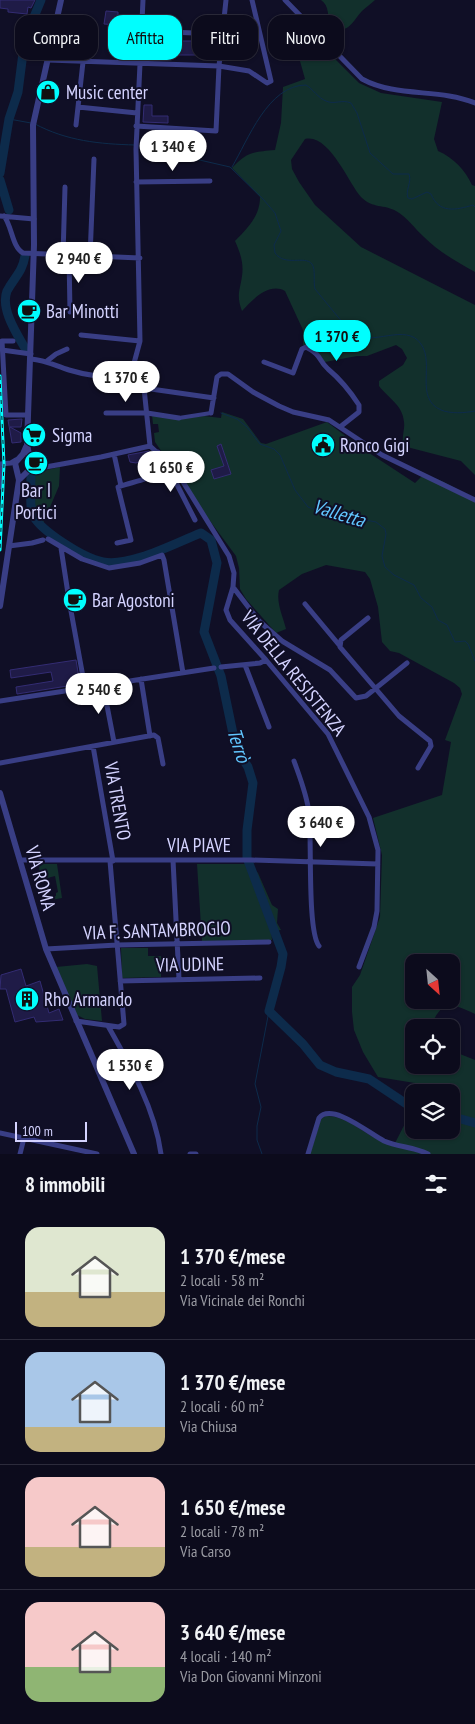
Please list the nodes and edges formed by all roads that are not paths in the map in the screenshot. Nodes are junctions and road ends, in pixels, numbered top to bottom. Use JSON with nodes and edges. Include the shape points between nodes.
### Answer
{"nodes":[{"id":1,"x":61,"y":0,"type":"edge"},
{"id":2,"x":143,"y":0,"type":"edge"},
{"id":3,"x":226,"y":0,"type":"edge"},
{"id":4,"x":252,"y":0,"type":"edge"},
{"id":5,"x":285,"y":0,"type":"edge"},
{"id":6,"x":58,"y":15,"type":"edge"},
{"id":7,"x":142,"y":15,"type":"edge"},
{"id":8,"x":224,"y":15,"type":"edge"},
{"id":9,"x":48,"y":60,"type":"joint"},
{"id":10,"x":140,"y":60,"type":"edge"},
{"id":11,"x":220,"y":60,"type":"edge"},
{"id":12,"x":83,"y":62,"type":"junction"},
{"id":13,"x":140,"y":64,"type":"junction"},
{"id":14,"x":219,"y":66,"type":"junction"},
{"id":15,"x":475,"y":103,"type":"edge"},
{"id":16,"x":78,"y":107,"type":"junction"},
{"id":17,"x":137,"y":113,"type":"junction"},
{"id":18,"x":76,"y":125,"type":"dead end"},
{"id":19,"x":136,"y":126,"type":"junction"},
{"id":20,"x":94,"y":159,"type":"dead end"},
{"id":21,"x":210,"y":181,"type":"dead end"},
{"id":22,"x":136,"y":182,"type":"junction"},
{"id":23,"x":65,"y":187,"type":"dead end"},
{"id":24,"x":2,"y":216,"type":"edge"},
{"id":25,"x":34,"y":219,"type":"junction"},
{"id":26,"x":34,"y":254,"type":"junction"},
{"id":27,"x":63,"y":256,"type":"junction"},
{"id":28,"x":69,"y":256,"type":"junction"},
{"id":29,"x":90,"y":257,"type":"junction"},
{"id":30,"x":140,"y":258,"type":"junction"},
{"id":31,"x":70,"y":312,"type":"dead end"},
{"id":32,"x":80,"y":335,"type":"dead end"},
{"id":33,"x":13,"y":340,"type":"dead end"},
{"id":34,"x":140,"y":341,"type":"junction"},
{"id":35,"x":68,"y":349,"type":"dead end"},
{"id":36,"x":2,"y":350,"type":"junction"},
{"id":37,"x":31,"y":357,"type":"junction"},
{"id":38,"x":47,"y":362,"type":"junction"},
{"id":39,"x":264,"y":362,"type":"dead end"},
{"id":40,"x":130,"y":378,"type":"junction"},
{"id":41,"x":144,"y":388,"type":"junction"},
{"id":42,"x":214,"y":398,"type":"junction"},
{"id":43,"x":106,"y":412,"type":"dead end"},
{"id":44,"x":146,"y":413,"type":"junction"},
{"id":45,"x":211,"y":413,"type":"joint"},
{"id":46,"x":27,"y":416,"type":"junction"},
{"id":47,"x":179,"y":418,"type":"joint"},
{"id":48,"x":340,"y":427,"type":"junction"},
{"id":49,"x":27,"y":444,"type":"junction"},
{"id":50,"x":150,"y":446,"type":"junction"},
{"id":51,"x":158,"y":452,"type":"junction"},
{"id":52,"x":114,"y":454,"type":"junction"},
{"id":53,"x":163,"y":458,"type":"junction"},
{"id":54,"x":18,"y":459,"type":"junction"},
{"id":55,"x":29,"y":459,"type":"junction"},
{"id":56,"x":0,"y":464,"type":"edge"},
{"id":57,"x":7,"y":464,"type":"junction"},
{"id":58,"x":16,"y":469,"type":"junction"},
{"id":59,"x":27,"y":471,"type":"junction"},
{"id":60,"x":19,"y":480,"type":"junction"},
{"id":61,"x":121,"y":486,"type":"junction"},
{"id":62,"x":0,"y":487,"type":"edge"},
{"id":63,"x":475,"y":500,"type":"edge"},
{"id":64,"x":195,"y":520,"type":"dead end"},
{"id":65,"x":117,"y":543,"type":"dead end"},
{"id":66,"x":9,"y":546,"type":"junction"},
{"id":67,"x":62,"y":548,"type":"junction"},
{"id":68,"x":233,"y":587,"type":"junction"},
{"id":69,"x":305,"y":604,"type":"dead end"},
{"id":70,"x":0,"y":606,"type":"edge"},
{"id":71,"x":368,"y":618,"type":"dead end"},
{"id":72,"x":340,"y":646,"type":"junction"},
{"id":73,"x":266,"y":660,"type":"junction"},
{"id":74,"x":407,"y":663,"type":"dead end"},
{"id":75,"x":245,"y":665,"type":"junction"},
{"id":76,"x":221,"y":667,"type":"dead end"},
{"id":77,"x":214,"y":668,"type":"dead end"},
{"id":78,"x":184,"y":673,"type":"junction"},
{"id":79,"x":141,"y":679,"type":"junction"},
{"id":80,"x":103,"y":685,"type":"junction"},
{"id":81,"x":85,"y":688,"type":"junction"},
{"id":82,"x":376,"y":689,"type":"junction"},
{"id":83,"x":0,"y":701,"type":"edge"},
{"id":84,"x":269,"y":727,"type":"dead end"},
{"id":85,"x":150,"y":736,"type":"junction"},
{"id":86,"x":114,"y":742,"type":"junction"},
{"id":87,"x":93,"y":746,"type":"junction"},
{"id":88,"x":294,"y":761,"type":"dead end"},
{"id":89,"x":0,"y":763,"type":"edge"},
{"id":90,"x":163,"y":764,"type":"dead end"},
{"id":91,"x":418,"y":768,"type":"dead end"},
{"id":92,"x":0,"y":793,"type":"edge"},
{"id":93,"x":20,"y":860,"type":"junction"},
{"id":94,"x":173,"y":860,"type":"junction"},
{"id":95,"x":111,"y":861,"type":"junction"},
{"id":96,"x":311,"y":863,"type":"junction"},
{"id":97,"x":378,"y":864,"type":"junction"},
{"id":98,"x":269,"y":942,"type":"dead end"},
{"id":99,"x":177,"y":944,"type":"junction"},
{"id":100,"x":117,"y":945,"type":"junction"},
{"id":101,"x":319,"y":946,"type":"dead end"},
{"id":102,"x":46,"y":949,"type":"junction"},
{"id":103,"x":359,"y":967,"type":"dead end"},
{"id":104,"x":260,"y":978,"type":"dead end"},
{"id":105,"x":179,"y":979,"type":"junction"},
{"id":106,"x":120,"y":981,"type":"junction"},
{"id":107,"x":76,"y":1021,"type":"junction"},
{"id":108,"x":108,"y":1026,"type":"junction"},
{"id":109,"x":0,"y":1132,"type":"edge"},
{"id":110,"x":24,"y":1138,"type":"junction"},
{"id":111,"x":68,"y":1148,"type":"junction"},
{"id":112,"x":20,"y":1154,"type":"edge"},
{"id":113,"x":66,"y":1154,"type":"edge"},
{"id":114,"x":97,"y":1154,"type":"edge"},
{"id":115,"x":134,"y":1154,"type":"edge"},
{"id":116,"x":161,"y":1154,"type":"edge"},
{"id":117,"x":190,"y":1154,"type":"edge"},
{"id":118,"x":196,"y":1154,"type":"edge"},
{"id":119,"x":308,"y":1154,"type":"edge"},
{"id":120,"x":428,"y":1154,"type":"edge"}],
"edges":[{"from":1,"to":6,"type":"street"},
{"from":2,"to":7,"type":"street"},
{"from":3,"to":8,"type":"street"},
{"from":4,"to":14,"type":"street","via":[[271,82],[267,83],[249,71]]},
{"from":5,"to":15,"type":"street","via":[[362,79],[372,85],[452,96]]},
{"from":9,"to":12,"type":"street"},
{"from":9,"to":25,"type":"street","via":[[34,124]]},
{"from":10,"to":13,"type":"street"},
{"from":11,"to":14,"type":"street"},
{"from":12,"to":13,"type":"street"},
{"from":12,"to":16,"type":"street"},
{"from":13,"to":14,"type":"street"},
{"from":13,"to":17,"type":"street"},
{"from":14,"to":19,"type":"street","via":[[216,131]]},
{"from":16,"to":17,"type":"street"},
{"from":16,"to":18,"type":"street"},
{"from":17,"to":19,"type":"street"},
{"from":19,"to":22,"type":"street"},
{"from":20,"to":29,"type":"street"},
{"from":21,"to":22,"type":"street"},
{"from":22,"to":30,"type":"street"},
{"from":23,"to":27,"type":"street"},
{"from":24,"to":25,"type":"street"},
{"from":24,"to":26,"type":"street","via":[[20,252]]},
{"from":25,"to":26,"type":"street"},
{"from":26,"to":27,"type":"street"},
{"from":26,"to":37,"type":"street"},
{"from":27,"to":28,"type":"street"},
{"from":28,"to":29,"type":"street"},
{"from":28,"to":31,"type":"street"},
{"from":29,"to":30,"type":"street"},
{"from":30,"to":34,"type":"street"},
{"from":32,"to":34,"type":"street"},
{"from":33,"to":36,"type":"street","via":[[2,341]]},
{"from":34,"to":40,"type":"street"},
{"from":35,"to":38,"type":"street"},
{"from":36,"to":37,"type":"street"},
{"from":36,"to":46,"type":"street","via":[[6,415]]},
{"from":37,"to":38,"type":"street"},
{"from":37,"to":46,"type":"street"},
{"from":38,"to":40,"type":"street","via":[[98,376]]},
{"from":39,"to":48,"type":"street","via":[[294,373],[302,349],[318,353],[359,405],[359,412]]},
{"from":40,"to":41,"type":"street"},
{"from":41,"to":42,"type":"street"},
{"from":41,"to":44,"type":"street"},
{"from":42,"to":45,"type":"street"},
{"from":42,"to":48,"type":"street","via":[[217,377],[228,374],[279,406],[329,420]]},
{"from":43,"to":44,"type":"street"},
{"from":44,"to":47,"type":"street"},
{"from":44,"to":50,"type":"street"},
{"from":45,"to":47,"type":"street"},
{"from":46,"to":49,"type":"street"},
{"from":48,"to":63,"type":"street","via":[[382,455]]},
{"from":49,"to":54,"type":"street"},
{"from":49,"to":55,"type":"street"},
{"from":50,"to":51,"type":"street","name":"VIA DELLA RESISTENZA"},
{"from":50,"to":52,"type":"street"},
{"from":51,"to":53,"type":"street","name":"VIA DELLA RESISTENZA"},
{"from":51,"to":61,"type":"street","via":[[154,462],[157,472],[151,478]]},
{"from":52,"to":59,"type":"street"},
{"from":52,"to":61,"type":"street"},
{"from":53,"to":64,"type":"street"},
{"from":53,"to":68,"type":"street","name":"VIA DELLA RESISTENZA","via":[[176,471],[228,553],[233,567]]},
{"from":54,"to":55,"type":"street"},
{"from":54,"to":57,"type":"street"},
{"from":54,"to":58,"type":"street"},
{"from":55,"to":59,"type":"street","via":[[31,465]]},
{"from":56,"to":57,"type":"street"},
{"from":56,"to":62,"type":"street"},
{"from":57,"to":58,"type":"street"},
{"from":58,"to":59,"type":"street"},
{"from":58,"to":60,"type":"street"},
{"from":59,"to":60,"type":"street"},
{"from":60,"to":66,"type":"street"},
{"from":61,"to":65,"type":"street","via":[[118,487],[120,500],[131,540]]},
{"from":66,"to":67,"type":"street","via":[[45,539]]},
{"from":66,"to":70,"type":"street"},
{"from":67,"to":78,"type":"street","via":[[108,568],[162,556]]},
{"from":67,"to":81,"type":"street"},
{"from":68,"to":73,"type":"street","name":"VIA DELLA RESISTENZA","via":[[226,608],[228,616]]},
{"from":68,"to":82,"type":"street","via":[[259,621],[282,641],[330,670],[353,697],[362,698]]},
{"from":69,"to":72,"type":"street"},
{"from":71,"to":72,"type":"street","via":[[341,640]]},
{"from":72,"to":82,"type":"street"},
{"from":73,"to":75,"type":"street"},
{"from":73,"to":97,"type":"street","name":"VIA DELLA RESISTENZA","via":[[331,739],[371,823]]},
{"from":74,"to":82,"type":"street"},
{"from":75,"to":76,"type":"street"},
{"from":75,"to":84,"type":"street"},
{"from":77,"to":78,"type":"street"},
{"from":78,"to":79,"type":"street"},
{"from":79,"to":80,"type":"street"},
{"from":79,"to":85,"type":"street"},
{"from":80,"to":81,"type":"street"},
{"from":80,"to":86,"type":"street"},
{"from":81,"to":83,"type":"street"},
{"from":82,"to":91,"type":"street","via":[[399,716],[430,742]]},
{"from":85,"to":86,"type":"street"},
{"from":85,"to":90,"type":"street","via":[[158,738]]},
{"from":86,"to":87,"type":"street"},
{"from":87,"to":89,"type":"street"},
{"from":87,"to":95,"type":"street","name":"VIA TRENTO"},
{"from":88,"to":96,"type":"street","via":[[308,804]]},
{"from":92,"to":93,"type":"street","name":"VIA ROMA"},
{"from":93,"to":95,"type":"street","name":"VIA PIAVE"},
{"from":93,"to":102,"type":"street","name":"VIA ROMA"},
{"from":94,"to":95,"type":"street","name":"VIA PIAVE"},
{"from":94,"to":96,"type":"street","name":"VIA PIAVE"},
{"from":94,"to":99,"type":"street"},
{"from":95,"to":100,"type":"street","name":"VIA TRENTO"},
{"from":96,"to":97,"type":"street","name":"VIA PIAVE"},
{"from":96,"to":101,"type":"street","via":[[314,937]]},
{"from":97,"to":103,"type":"street","name":"VIA DELLA RESISTENZA","via":[[376,922]]},
{"from":98,"to":99,"type":"street","name":"VIA F. SANTAMBROGIO"},
{"from":99,"to":100,"type":"street","name":"VIA F. SANTAMBROGIO"},
{"from":99,"to":105,"type":"street"},
{"from":100,"to":102,"type":"street","name":"VIA F. SANTAMBROGIO"},
{"from":100,"to":106,"type":"street","name":"VIA TRENTO"},
{"from":102,"to":107,"type":"street","name":"VIA ROMA"},
{"from":104,"to":105,"type":"street","name":"VIA UDINE"},
{"from":105,"to":106,"type":"street","name":"VIA UDINE"},
{"from":106,"to":108,"type":"street","name":"VIA TRENTO","via":[[124,1024],[121,1027]]},
{"from":107,"to":108,"type":"street"},
{"from":107,"to":115,"type":"street","name":"VIA ROMA"},
{"from":108,"to":116,"type":"street","via":[[145,1100]]},
{"from":109,"to":110,"type":"street"},
{"from":110,"to":111,"type":"street"},
{"from":110,"to":112,"type":"street"},
{"from":111,"to":113,"type":"street"},
{"from":111,"to":114,"type":"street"},
{"from":117,"to":118,"type":"street"},
{"from":119,"to":120,"type":"street","via":[[318,1120],[327,1113],[354,1122],[384,1140]]}]}
